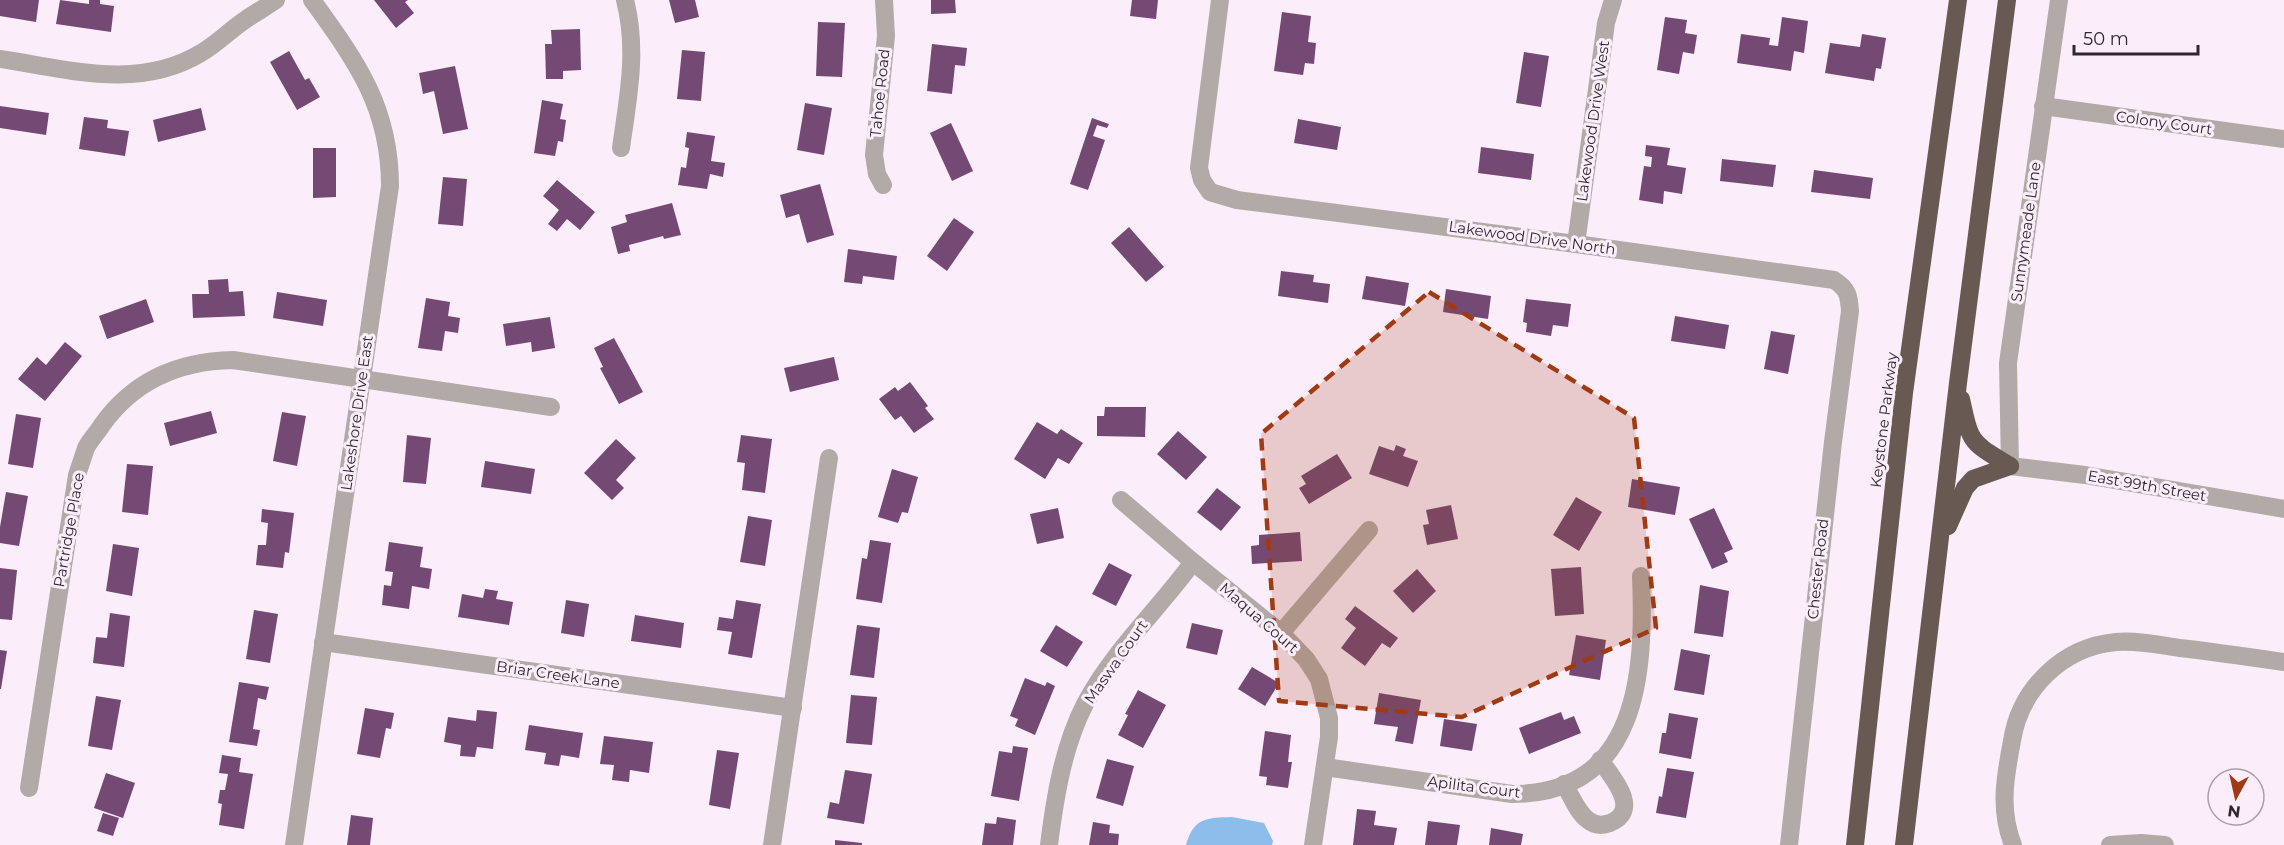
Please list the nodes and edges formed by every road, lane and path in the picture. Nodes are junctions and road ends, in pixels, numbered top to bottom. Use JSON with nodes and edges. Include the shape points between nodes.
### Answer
{"nodes":[{"id":1,"x":276,"y":0,"type":"edge"},
{"id":2,"x":312,"y":0,"type":"edge"},
{"id":3,"x":625,"y":0,"type":"edge"},
{"id":4,"x":884,"y":0,"type":"edge"},
{"id":5,"x":1220,"y":0,"type":"edge"},
{"id":6,"x":1613,"y":0,"type":"edge"},
{"id":7,"x":1958,"y":0,"type":"edge"},
{"id":8,"x":2007,"y":0,"type":"edge"},
{"id":9,"x":2059,"y":0,"type":"edge"},
{"id":10,"x":0,"y":59,"type":"edge"},
{"id":11,"x":2043,"y":106,"type":"junction"},
{"id":12,"x":2284,"y":139,"type":"edge"},
{"id":13,"x":621,"y":148,"type":"dead end"},
{"id":14,"x":883,"y":184,"type":"dead end"},
{"id":15,"x":1576,"y":243,"type":"junction"},
{"id":16,"x":1848,"y":294,"type":"joint"},
{"id":17,"x":362,"y":378,"type":"junction"},
{"id":18,"x":1958,"y":383,"type":"junction"},
{"id":19,"x":551,"y":407,"type":"dead end"},
{"id":20,"x":829,"y":459,"type":"dead end"},
{"id":21,"x":2010,"y":466,"type":"junction"},
{"id":22,"x":1121,"y":500,"type":"dead end"},
{"id":23,"x":2284,"y":509,"type":"edge"},
{"id":24,"x":1369,"y":530,"type":"dead end"},
{"id":25,"x":1939,"y":547,"type":"junction"},
{"id":26,"x":1193,"y":562,"type":"junction"},
{"id":27,"x":1641,"y":576,"type":"dead end"},
{"id":28,"x":1281,"y":633,"type":"junction"},
{"id":29,"x":323,"y":642,"type":"junction"},
{"id":30,"x":2284,"y":662,"type":"edge"},
{"id":31,"x":794,"y":708,"type":"junction"},
{"id":32,"x":1600,"y":760,"type":"junction"},
{"id":33,"x":1325,"y":767,"type":"junction"},
{"id":34,"x":1564,"y":784,"type":"junction"},
{"id":35,"x":29,"y":788,"type":"dead end"},
{"id":36,"x":294,"y":845,"type":"edge"},
{"id":37,"x":772,"y":845,"type":"edge"},
{"id":38,"x":1049,"y":845,"type":"edge"},
{"id":39,"x":1313,"y":845,"type":"edge"},
{"id":40,"x":1789,"y":845,"type":"edge"},
{"id":41,"x":1855,"y":845,"type":"edge"},
{"id":42,"x":1904,"y":845,"type":"edge"},
{"id":43,"x":2013,"y":845,"type":"edge"},
{"id":44,"x":2110,"y":845,"type":"edge"},
{"id":45,"x":2165,"y":845,"type":"edge"}],
"edges":[{"from":1,"to":10,"type":"street","via":[[202,53],[150,73],[120,76]]},
{"from":2,"to":17,"type":"street","name":"Lakeshore Drive East","via":[[353,57],[374,98],[390,162],[390,186]]},
{"from":3,"to":13,"type":"street","via":[[632,53]]},
{"from":4,"to":14,"type":"street","name":"Tahoe Road","via":[[886,36],[874,156]]},
{"from":5,"to":15,"type":"street","name":"Lakewood Drive North","via":[[1199,168],[1210,192],[1237,200]]},
{"from":6,"to":15,"type":"street","name":"Lakewood Drive West","via":[[1606,23]]},
{"from":7,"to":41,"type":"highway","name":"Keystone Parkway","via":[[1904,393]]},
{"from":8,"to":18,"type":"highway"},
{"from":9,"to":11,"type":"street","name":"Sunnymeade Lane"},
{"from":11,"to":12,"type":"street","name":"Colony Court"},
{"from":11,"to":21,"type":"street","name":"Sunnymeade Lane","via":[[2008,363]]},
{"from":15,"to":16,"type":"street","name":"Lakewood Drive North","via":[[1834,280]]},
{"from":16,"to":40,"type":"street","name":"Chester Road","via":[[1850,311]]},
{"from":17,"to":19,"type":"street","name":"Partridge Place"},
{"from":17,"to":29,"type":"street","name":"Lakeshore Drive East"},
{"from":17,"to":35,"type":"street","name":"Partridge Place","via":[[213,360],[163,373],[131,394],[108,417],[87,446],[77,475]]},
{"from":18,"to":21,"type":"highway","via":[[1973,441]]},
{"from":18,"to":25,"type":"highway"},
{"from":20,"to":31,"type":"street"},
{"from":21,"to":23,"type":"street","name":"East 99th Street"},
{"from":21,"to":25,"type":"highway","via":[[1974,479],[1965,488]]},
{"from":22,"to":26,"type":"street","name":"Maqua Court"},
{"from":24,"to":28,"type":"street"},
{"from":25,"to":42,"type":"highway"},
{"from":26,"to":28,"type":"street","name":"Maqua Court"},
{"from":26,"to":38,"type":"street","name":"Maswa Court","via":[[1131,638],[1085,705],[1062,765]]},
{"from":27,"to":32,"type":"street","name":"Apilita Court","via":[[1643,622],[1630,712],[1621,735]]},
{"from":28,"to":33,"type":"street","name":"Maqua Court","via":[[1306,659],[1325,699],[1329,737]]},
{"from":29,"to":31,"type":"street","name":"Briar Creek Lane"},
{"from":29,"to":36,"type":"street","name":"Lakeshore Drive East"},
{"from":30,"to":43,"type":"street","via":[[2117,641],[2075,653],[2056,665],[2037,683],[2014,726],[2004,805]]},
{"from":31,"to":37,"type":"street"},
{"from":32,"to":34,"type":"street","name":"Apilita Court"},
{"from":32,"to":34,"type":"street","via":[[1624,797],[1625,806],[1615,821],[1604,825],[1588,821]]},
{"from":33,"to":34,"type":"street","name":"Apilita Court","via":[[1512,794],[1541,792]]},
{"from":33,"to":39,"type":"street","name":"Maqua Court"},
{"from":44,"to":45,"type":"street"}]}
